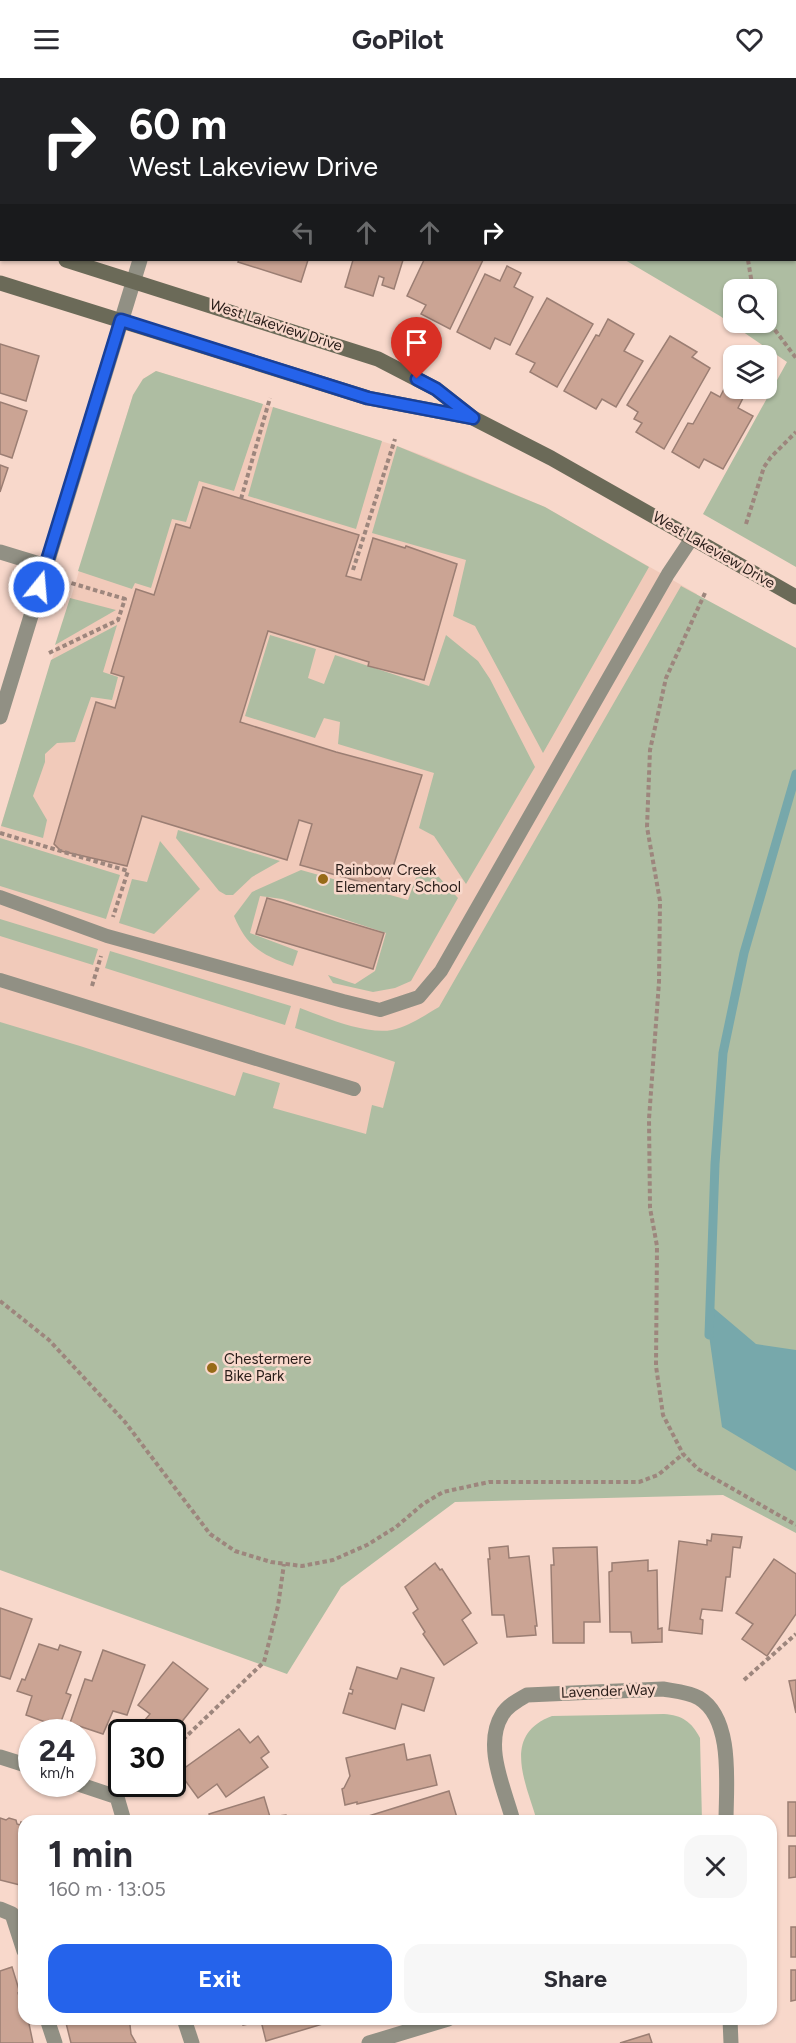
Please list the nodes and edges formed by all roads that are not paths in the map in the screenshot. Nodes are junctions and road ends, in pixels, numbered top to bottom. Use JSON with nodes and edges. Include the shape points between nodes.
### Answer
{"nodes":[{"id":1,"x":69,"y":261,"type":"edge"},
{"id":2,"x":140,"y":261,"type":"edge"},
{"id":3,"x":133,"y":281,"type":"junction"},
{"id":4,"x":0,"y":283,"type":"edge"},
{"id":5,"x":121,"y":320,"type":"junction"},
{"id":6,"x":473,"y":418,"type":"junction"},
{"id":7,"x":692,"y":538,"type":"junction"},
{"id":8,"x":0,"y":552,"type":"edge"},
{"id":9,"x":46,"y":566,"type":"junction"},
{"id":10,"x":796,"y":597,"type":"edge"},
{"id":11,"x":0,"y":717,"type":"edge"},
{"id":12,"x":0,"y":897,"type":"edge"},
{"id":13,"x":0,"y":980,"type":"edge"},
{"id":14,"x":354,"y":1089,"type":"dead end"},
{"id":15,"x":0,"y":1757,"type":"edge"},
{"id":16,"x":18,"y":1763,"type":"edge"},
{"id":17,"x":96,"y":1790,"type":"edge"},
{"id":18,"x":122,"y":1815,"type":"edge"},
{"id":19,"x":511,"y":1815,"type":"edge"},
{"id":20,"x":726,"y":1815,"type":"edge"},
{"id":21,"x":0,"y":1909,"type":"edge"},
{"id":22,"x":18,"y":1932,"type":"edge"},
{"id":23,"x":49,"y":2025,"type":"edge"},
{"id":24,"x":186,"y":2025,"type":"edge"},
{"id":25,"x":428,"y":2025,"type":"edge"},
{"id":26,"x":730,"y":2025,"type":"edge"},
{"id":27,"x":55,"y":2043,"type":"edge"},
{"id":28,"x":192,"y":2043,"type":"edge"},
{"id":29,"x":369,"y":2043,"type":"edge"},
{"id":30,"x":730,"y":2043,"type":"edge"}],
"edges":[{"from":1,"to":3,"type":"street","name":"West Lakeview Drive"},
{"from":2,"to":3,"type":"street"},
{"from":3,"to":5,"type":"street"},
{"from":3,"to":6,"type":"street","name":"West Lakeview Drive","via":[[378,359],[436,389]]},
{"from":4,"to":5,"type":"street","name":"West Lakeview Drive"},
{"from":5,"to":6,"type":"street","name":"West Lakeview Drive","via":[[368,398]]},
{"from":5,"to":9,"type":"street"},
{"from":6,"to":7,"type":"street","name":"West Lakeview Drive"},
{"from":7,"to":10,"type":"street","name":"West Lakeview Drive"},
{"from":7,"to":12,"type":"lane","via":[[441,971],[419,997],[380,1010],[107,936]]},
{"from":8,"to":9,"type":"street"},
{"from":9,"to":11,"type":"street"},
{"from":13,"to":14,"type":"lane"},
{"from":15,"to":16,"type":"street"},
{"from":17,"to":18,"type":"street","via":[[117,1797]]},
{"from":19,"to":20,"type":"street","name":"Lavender Way","via":[[495,1747],[496,1730],[512,1704],[527,1695],[663,1689],[699,1698],[719,1724],[725,1757]]},
{"from":21,"to":22,"type":"street","via":[[12,1914]]},
{"from":23,"to":27,"type":"street"},
{"from":24,"to":28,"type":"street"},
{"from":25,"to":29,"type":"street"},
{"from":26,"to":30,"type":"street"}]}
